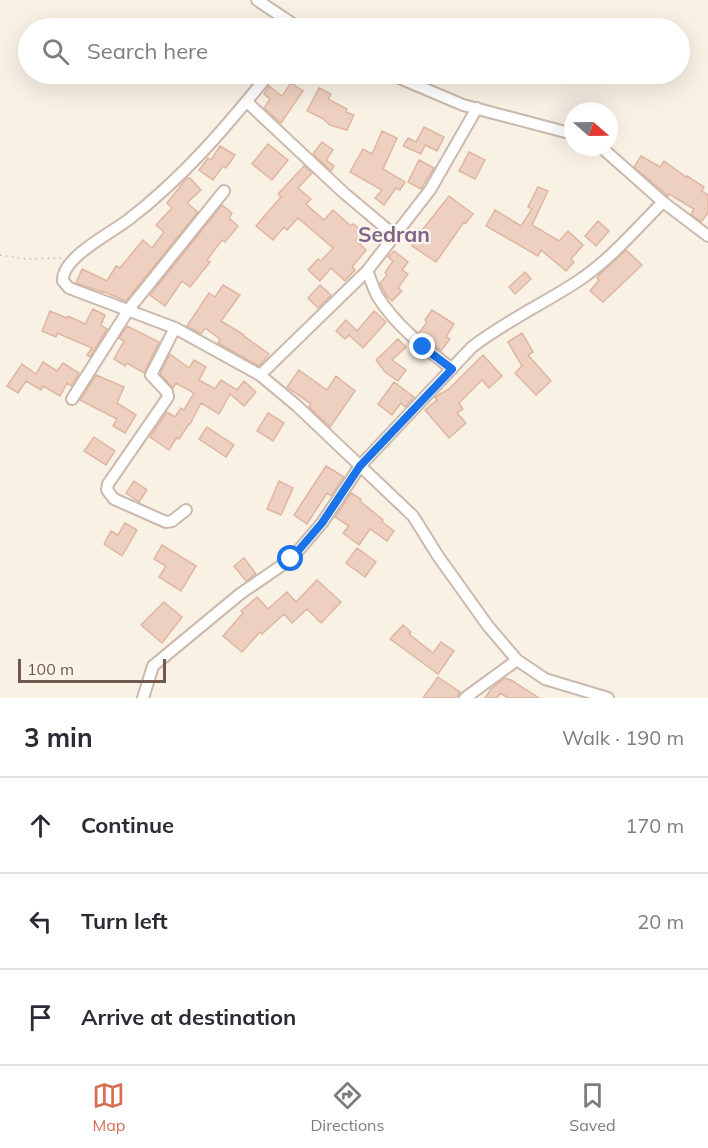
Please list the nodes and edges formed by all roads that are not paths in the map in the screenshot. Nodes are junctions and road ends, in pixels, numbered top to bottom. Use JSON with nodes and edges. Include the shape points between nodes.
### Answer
{"nodes":[{"id":1,"x":256,"y":0,"type":"edge"},
{"id":2,"x":280,"y":18,"type":"edge"},
{"id":3,"x":262,"y":84,"type":"edge"},
{"id":4,"x":414,"y":84,"type":"edge"},
{"id":5,"x":247,"y":102,"type":"junction"},
{"id":6,"x":477,"y":108,"type":"junction"},
{"id":7,"x":564,"y":132,"type":"edge"},
{"id":8,"x":612,"y":156,"type":"edge"},
{"id":9,"x":224,"y":192,"type":"dead end"},
{"id":10,"x":663,"y":202,"type":"junction"},
{"id":11,"x":394,"y":235,"type":"junction"},
{"id":12,"x":708,"y":236,"type":"edge"},
{"id":13,"x":367,"y":271,"type":"junction"},
{"id":14,"x":129,"y":309,"type":"junction"},
{"id":15,"x":175,"y":328,"type":"junction"},
{"id":16,"x":452,"y":369,"type":"junction"},
{"id":17,"x":260,"y":375,"type":"junction"},
{"id":18,"x":72,"y":399,"type":"dead end"},
{"id":19,"x":360,"y":466,"type":"junction"},
{"id":20,"x":186,"y":510,"type":"dead end"},
{"id":21,"x":517,"y":660,"type":"junction"},
{"id":22,"x":143,"y":698,"type":"edge"},
{"id":23,"x":465,"y":698,"type":"edge"},
{"id":24,"x":609,"y":698,"type":"edge"}],
"edges":[{"from":1,"to":2,"type":"street"},
{"from":3,"to":5,"type":"street"},
{"from":4,"to":6,"type":"street"},
{"from":5,"to":11,"type":"street"},
{"from":5,"to":14,"type":"street","via":[[184,172],[128,220],[75,257],[62,275],[65,284]]},
{"from":6,"to":7,"type":"street"},
{"from":6,"to":11,"type":"street","via":[[430,190]]},
{"from":8,"to":10,"type":"street"},
{"from":9,"to":14,"type":"street"},
{"from":10,"to":12,"type":"street"},
{"from":10,"to":16,"type":"street","via":[[601,263],[494,331]]},
{"from":11,"to":13,"type":"street"},
{"from":13,"to":16,"type":"street","via":[[377,296],[401,326]]},
{"from":13,"to":17,"type":"street"},
{"from":14,"to":15,"type":"street"},
{"from":14,"to":18,"type":"street"},
{"from":15,"to":17,"type":"street"},
{"from":15,"to":20,"type":"street","via":[[151,375],[168,397],[107,490],[114,499],[165,522]]},
{"from":16,"to":19,"type":"street"},
{"from":17,"to":19,"type":"street"},
{"from":19,"to":21,"type":"street","via":[[413,516],[488,626]]},
{"from":19,"to":22,"type":"street","via":[[322,523],[291,559],[240,594],[153,666]]},
{"from":21,"to":23,"type":"street"},
{"from":21,"to":24,"type":"street","via":[[545,679]]}]}
